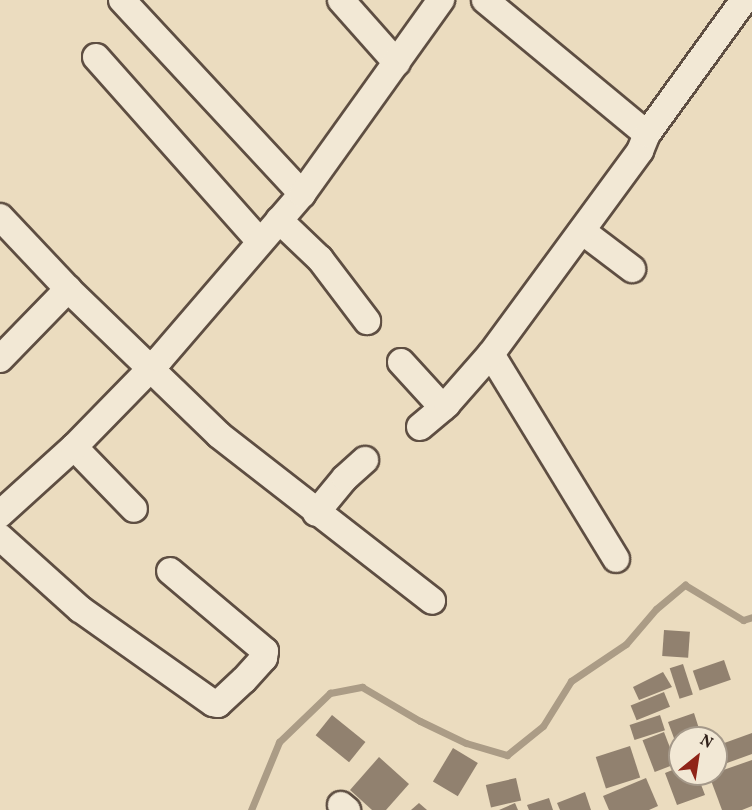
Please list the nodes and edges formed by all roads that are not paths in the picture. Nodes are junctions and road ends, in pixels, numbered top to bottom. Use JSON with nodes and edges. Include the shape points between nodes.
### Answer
{"nodes":[{"id":1,"x":122,"y":0,"type":"edge"},
{"id":2,"x":341,"y":0,"type":"edge"},
{"id":3,"x":441,"y":0,"type":"edge"},
{"id":4,"x":485,"y":0,"type":"edge"},
{"id":5,"x":744,"y":0,"type":"edge"},
{"id":6,"x":96,"y":57,"type":"dead end"},
{"id":7,"x":397,"y":63,"type":"junction"},
{"id":8,"x":647,"y":134,"type":"junction"},
{"id":9,"x":302,"y":194,"type":"junction"},
{"id":10,"x":0,"y":217,"type":"edge"},
{"id":11,"x":279,"y":220,"type":"junction"},
{"id":12,"x":582,"y":231,"type":"junction"},
{"id":13,"x":260,"y":242,"type":"junction"},
{"id":14,"x":632,"y":269,"type":"dead end"},
{"id":15,"x":68,"y":289,"type":"junction"},
{"id":16,"x":367,"y":321,"type":"dead end"},
{"id":17,"x":491,"y":354,"type":"junction"},
{"id":18,"x":0,"y":359,"type":"edge"},
{"id":19,"x":401,"y":362,"type":"dead end"},
{"id":20,"x":150,"y":370,"type":"junction"},
{"id":21,"x":443,"y":408,"type":"junction"},
{"id":22,"x":420,"y":427,"type":"dead end"},
{"id":23,"x":74,"y":447,"type":"junction"},
{"id":24,"x":365,"y":460,"type":"dead end"},
{"id":25,"x":134,"y":509,"type":"dead end"},
{"id":26,"x":316,"y":513,"type":"junction"},
{"id":27,"x":0,"y":514,"type":"edge"},
{"id":28,"x":0,"y":537,"type":"edge"},
{"id":29,"x":616,"y":559,"type":"dead end"},
{"id":30,"x":170,"y":571,"type":"dead end"},
{"id":31,"x":432,"y":602,"type":"dead end"}],
"edges":[{"from":1,"to":9,"type":"street"},
{"from":2,"to":7,"type":"street"},
{"from":3,"to":7,"type":"street"},
{"from":4,"to":8,"type":"street"},
{"from":5,"to":8,"type":"street"},
{"from":6,"to":13,"type":"street"},
{"from":7,"to":9,"type":"street"},
{"from":8,"to":12,"type":"street","via":[[640,151]]},
{"from":9,"to":11,"type":"street"},
{"from":10,"to":15,"type":"street"},
{"from":11,"to":13,"type":"street"},
{"from":11,"to":16,"type":"street","via":[[320,259]]},
{"from":12,"to":14,"type":"street"},
{"from":12,"to":17,"type":"street"},
{"from":13,"to":20,"type":"street"},
{"from":15,"to":18,"type":"street"},
{"from":15,"to":20,"type":"street"},
{"from":17,"to":21,"type":"street"},
{"from":17,"to":29,"type":"street"},
{"from":19,"to":21,"type":"street"},
{"from":20,"to":23,"type":"street"},
{"from":20,"to":26,"type":"street","via":[[219,435]]},
{"from":21,"to":22,"type":"street"},
{"from":23,"to":25,"type":"street"},
{"from":23,"to":27,"type":"street"},
{"from":24,"to":26,"type":"street"},
{"from":26,"to":31,"type":"street"},
{"from":28,"to":30,"type":"street","via":[[80,609],[218,704],[244,680],[265,651]]}]}
